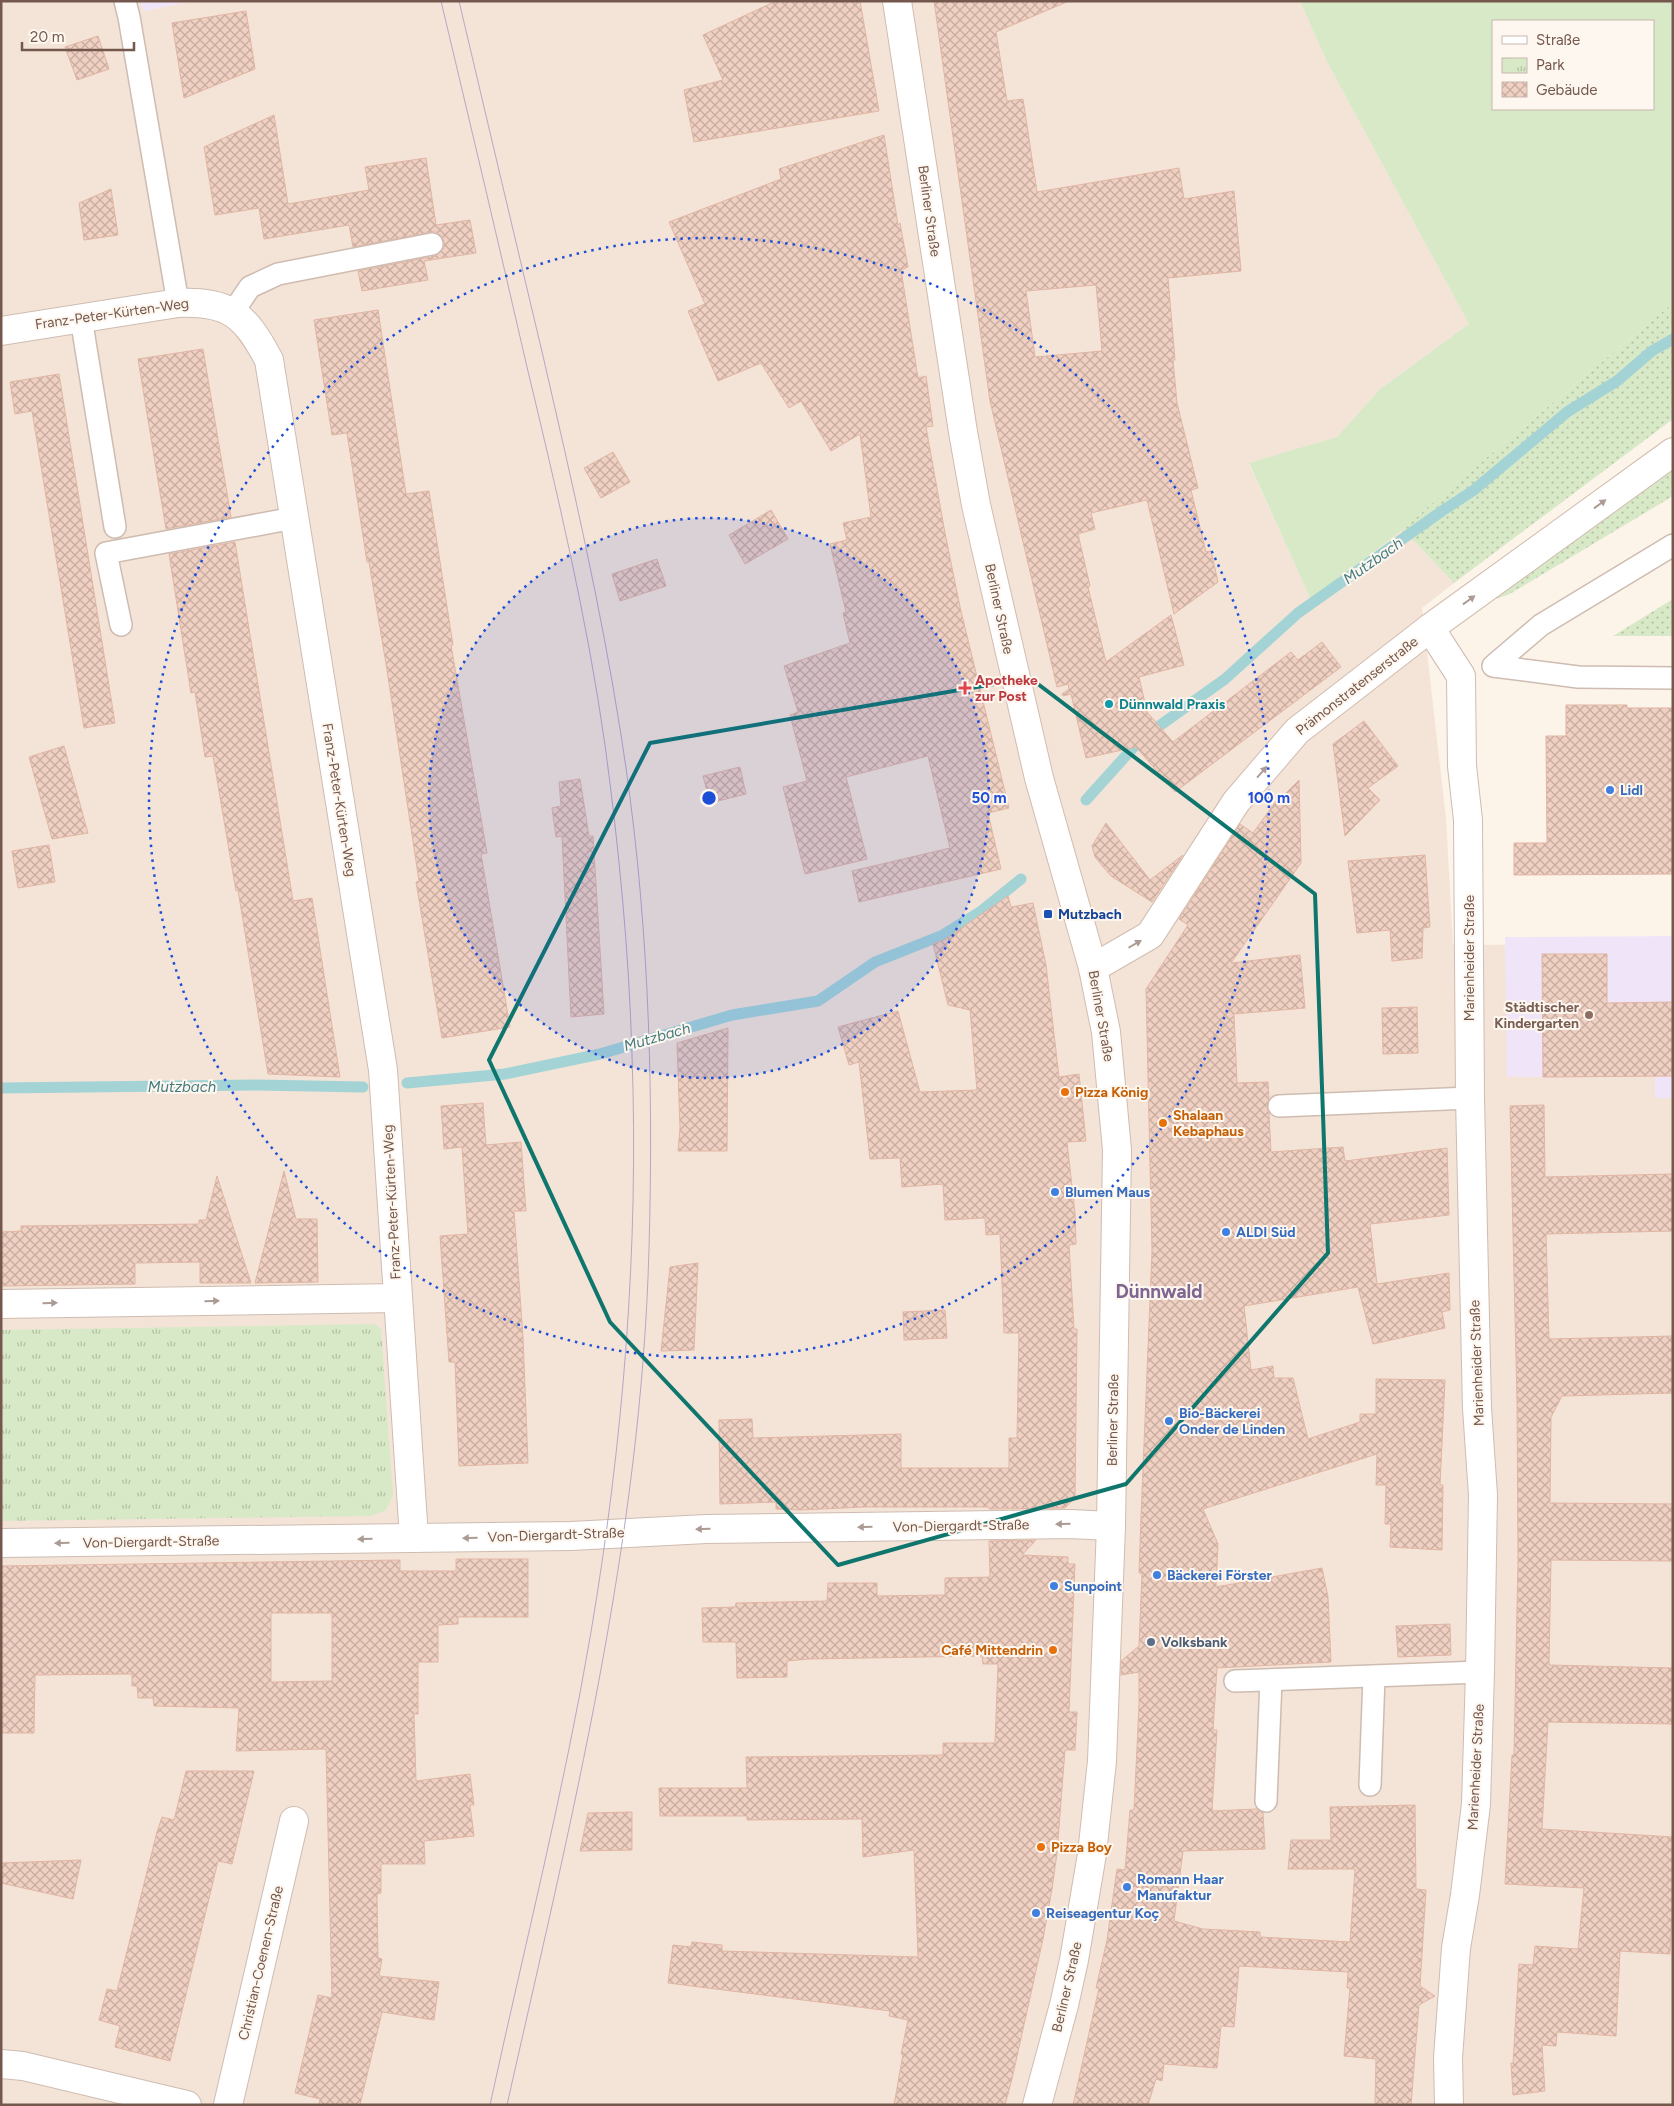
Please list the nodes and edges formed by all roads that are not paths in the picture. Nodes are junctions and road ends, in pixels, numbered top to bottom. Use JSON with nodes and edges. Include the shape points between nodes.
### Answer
{"nodes":[{"id":1,"x":125,"y":1,"type":"edge"},
{"id":2,"x":897,"y":1,"type":"edge"},
{"id":3,"x":432,"y":244,"type":"dead end"},
{"id":4,"x":178,"y":303,"type":"junction"},
{"id":5,"x":233,"y":312,"type":"junction"},
{"id":6,"x":81,"y":318,"type":"junction"},
{"id":7,"x":1,"y":331,"type":"edge"},
{"id":8,"x":1673,"y":452,"type":"edge"},
{"id":9,"x":294,"y":518,"type":"junction"},
{"id":10,"x":115,"y":527,"type":"dead end"},
{"id":11,"x":1673,"y":545,"type":"edge"},
{"id":12,"x":121,"y":625,"type":"dead end"},
{"id":13,"x":1430,"y":628,"type":"junction"},
{"id":14,"x":1493,"y":666,"type":"junction"},
{"id":15,"x":1461,"y":676,"type":"junction"},
{"id":16,"x":1673,"y":678,"type":"edge"},
{"id":17,"x":1093,"y":968,"type":"junction"},
{"id":18,"x":1470,"y":1098,"type":"junction"},
{"id":19,"x":1279,"y":1106,"type":"dead end"},
{"id":20,"x":398,"y":1298,"type":"junction"},
{"id":21,"x":1,"y":1304,"type":"edge"},
{"id":22,"x":1111,"y":1526,"type":"junction"},
{"id":23,"x":414,"y":1538,"type":"junction"},
{"id":24,"x":1,"y":1543,"type":"edge"},
{"id":25,"x":1480,"y":1672,"type":"junction"},
{"id":26,"x":1374,"y":1677,"type":"junction"},
{"id":27,"x":1272,"y":1680,"type":"junction"},
{"id":28,"x":1235,"y":1681,"type":"dead end"},
{"id":29,"x":1370,"y":1785,"type":"dead end"},
{"id":30,"x":1266,"y":1801,"type":"dead end"},
{"id":31,"x":294,"y":1821,"type":"dead end"},
{"id":32,"x":1,"y":2064,"type":"edge"},
{"id":33,"x":187,"y":2105,"type":"edge"},
{"id":34,"x":228,"y":2105,"type":"edge"},
{"id":35,"x":1037,"y":2105,"type":"edge"},
{"id":36,"x":1449,"y":2105,"type":"edge"}],
"edges":[{"from":1,"to":4,"type":"lane"},
{"from":2,"to":17,"type":"street","name":"Berliner Straße","via":[[976,505],[1039,778]]},
{"from":3,"to":5,"type":"lane","via":[[278,274],[250,287]]},
{"from":4,"to":5,"type":"street","name":"Franz-Peter-Kürten-Weg","via":[[204,302]]},
{"from":4,"to":6,"type":"street","name":"Franz-Peter-Kürten-Weg"},
{"from":5,"to":9,"type":"street","name":"Franz-Peter-Kürten-Weg","via":[[254,332],[269,360]]},
{"from":6,"to":7,"type":"street","name":"Franz-Peter-Kürten-Weg"},
{"from":6,"to":10,"type":"lane"},
{"from":13,"to":8,"type":"street","name":"Prämonstratenserstraße","one_way":true},
{"from":9,"to":12,"type":"lane","via":[[106,553]]},
{"from":9,"to":20,"type":"street","name":"Franz-Peter-Kürten-Weg","via":[[383,1070]]},
{"from":11,"to":14,"type":"lane","via":[[1541,625]]},
{"from":13,"to":15,"type":"street"},
{"from":17,"to":13,"type":"street","name":"Prämonstratenserstraße","one_way":true,"via":[[1150,935],[1236,802],[1297,731]]},
{"from":14,"to":15,"type":"lane"},
{"from":14,"to":16,"type":"lane","via":[[1578,677]]},
{"from":15,"to":18,"type":"street","name":"Marienheider Straße","via":[[1462,766],[1468,820]]},
{"from":17,"to":22,"type":"street","name":"Berliner Straße","via":[[1106,1032],[1117,1150]]},
{"from":18,"to":19,"type":"lane"},
{"from":18,"to":25,"type":"street","name":"Marienheider Straße","via":[[1477,1408],[1483,1495]]},
{"from":21,"to":20,"type":"street","one_way":true},
{"from":20,"to":23,"type":"street","name":"Franz-Peter-Kürten-Weg"},
{"from":22,"to":23,"type":"street","name":"Von-Diergardt-Straße","one_way":true,"via":[[706,1529],[571,1536]]},
{"from":22,"to":35,"type":"street","name":"Berliner Straße","via":[[1106,1706],[1092,1854],[1064,2006]]},
{"from":23,"to":24,"type":"street","name":"Von-Diergardt-Straße","one_way":true},
{"from":25,"to":26,"type":"lane"},
{"from":25,"to":36,"type":"street","name":"Marienheider Straße","via":[[1476,1804],[1456,1948],[1448,2058]]},
{"from":26,"to":27,"type":"lane"},
{"from":26,"to":29,"type":"lane"},
{"from":27,"to":28,"type":"lane"},
{"from":27,"to":30,"type":"lane"},
{"from":31,"to":34,"type":"street","name":"Christian-Coenen-Straße"},
{"from":32,"to":33,"type":"street","via":[[23,2066]]}]}
